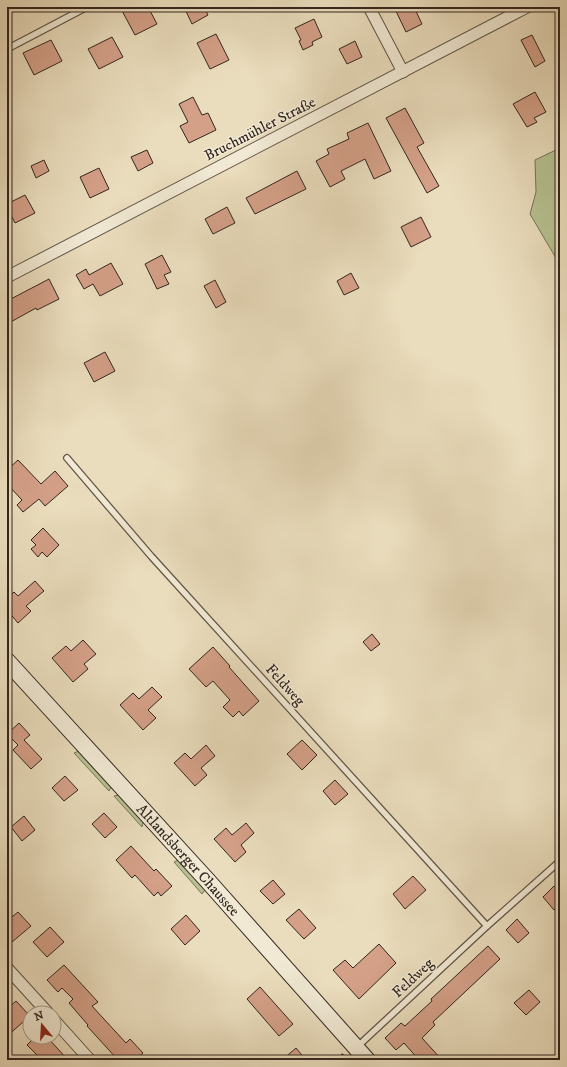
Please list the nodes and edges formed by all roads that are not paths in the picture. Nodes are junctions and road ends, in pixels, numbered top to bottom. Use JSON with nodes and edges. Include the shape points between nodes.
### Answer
{"nodes":[{"id":1,"x":87,"y":7,"type":"edge"},
{"id":2,"x":369,"y":7,"type":"edge"},
{"id":3,"x":527,"y":7,"type":"edge"},
{"id":4,"x":7,"y":49,"type":"edge"},
{"id":5,"x":403,"y":72,"type":"junction"},
{"id":6,"x":7,"y":277,"type":"edge"},
{"id":7,"x":67,"y":458,"type":"dead end"},
{"id":8,"x":7,"y":661,"type":"edge"},
{"id":9,"x":560,"y":860,"type":"edge"},
{"id":10,"x":487,"y":926,"type":"junction"},
{"id":11,"x":7,"y":968,"type":"edge"},
{"id":12,"x":41,"y":1005,"type":"edge"},
{"id":13,"x":62,"y":1029,"type":"edge"},
{"id":14,"x":350,"y":1051,"type":"junction"},
{"id":15,"x":90,"y":1060,"type":"edge"},
{"id":16,"x":367,"y":1060,"type":"edge"}],
"edges":[{"from":1,"to":4,"type":"lane"},
{"from":2,"to":5,"type":"street"},
{"from":3,"to":5,"type":"street","name":"Bruchmühler Straße"},
{"from":5,"to":6,"type":"street","name":"Bruchmühler Straße"},
{"from":7,"to":10,"type":"lane","name":"Feldweg","via":[[151,556]]},
{"from":8,"to":14,"type":"main road","name":"Altlandsberger Chaussee","via":[[207,880]]},
{"from":9,"to":10,"type":"lane","name":"Feldweg"},
{"from":10,"to":14,"type":"lane","name":"Feldweg"},
{"from":11,"to":12,"type":"street"},
{"from":13,"to":15,"type":"street"},
{"from":14,"to":16,"type":"main road","name":"Altlandsberger Chaussee"}]}
